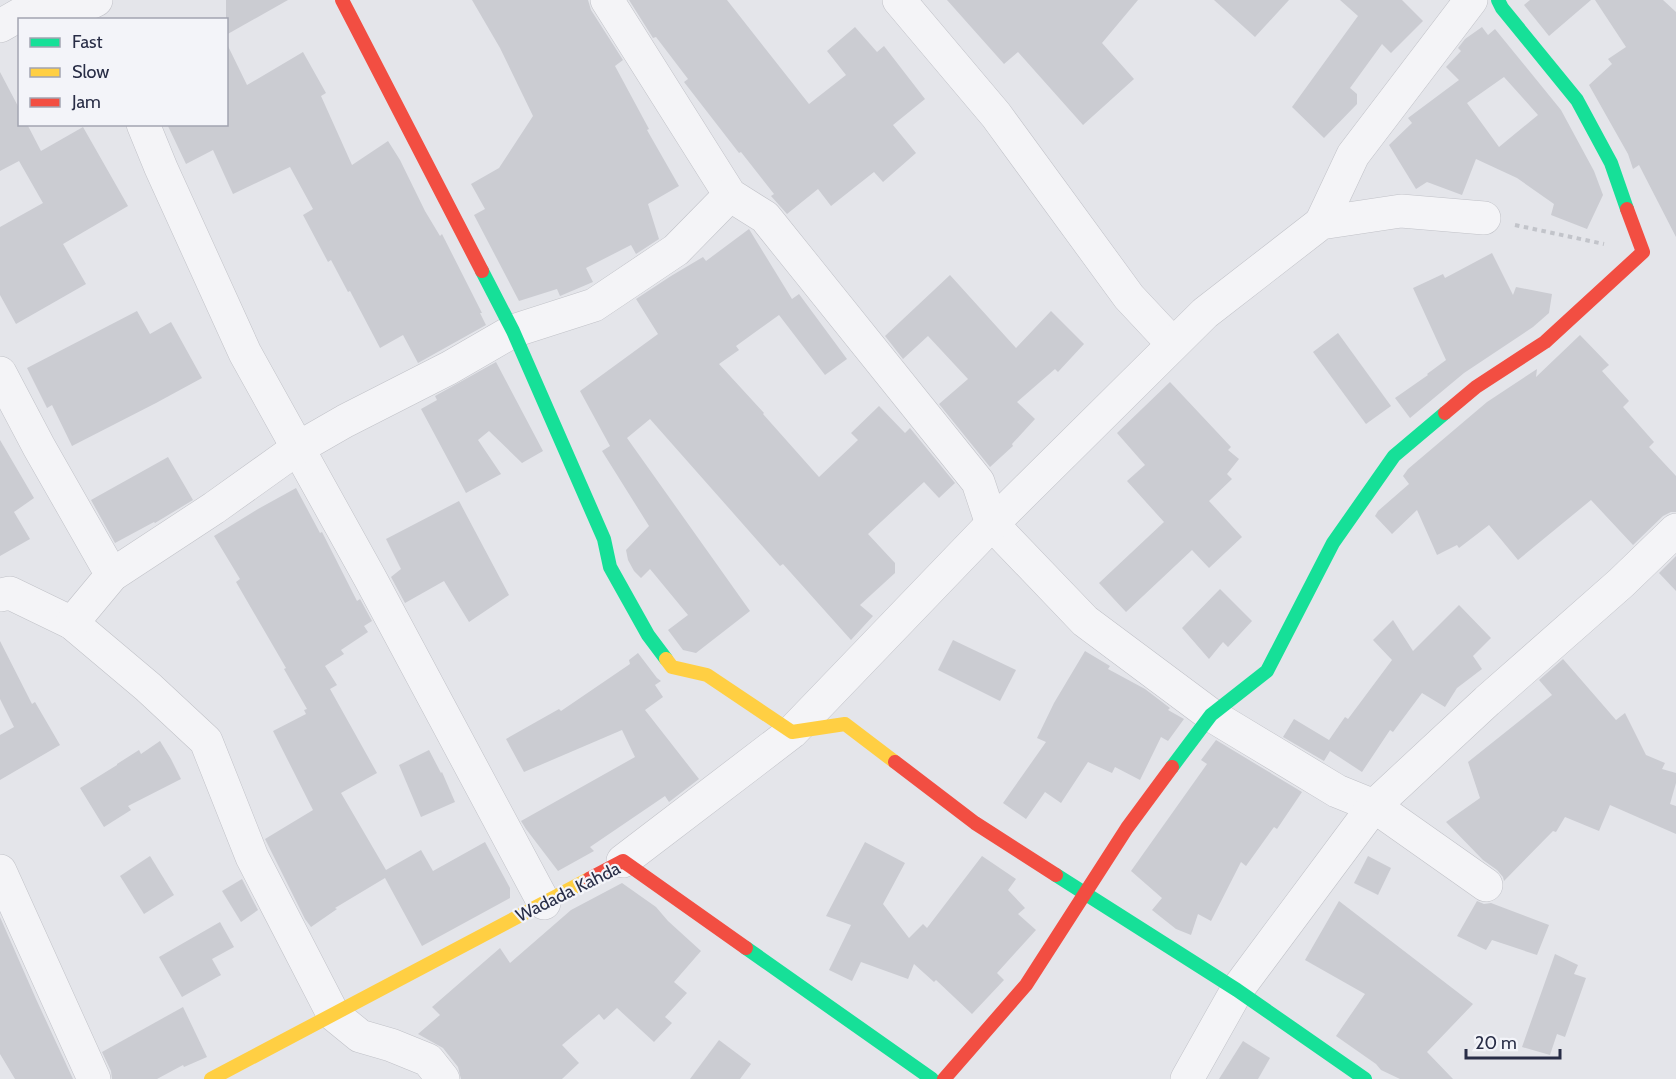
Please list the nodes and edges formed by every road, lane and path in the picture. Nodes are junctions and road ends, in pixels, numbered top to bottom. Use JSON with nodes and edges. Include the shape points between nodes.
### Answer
{"nodes":[{"id":1,"x":342,"y":0,"type":"edge"},
{"id":2,"x":607,"y":0,"type":"edge"},
{"id":3,"x":899,"y":0,"type":"edge"},
{"id":4,"x":1471,"y":0,"type":"edge"},
{"id":5,"x":1498,"y":0,"type":"edge"},
{"id":6,"x":94,"y":5,"type":"edge"},
{"id":7,"x":0,"y":26,"type":"edge"},
{"id":8,"x":144,"y":126,"type":"edge"},
{"id":9,"x":730,"y":195,"type":"junction"},
{"id":10,"x":1484,"y":218,"type":"joint"},
{"id":11,"x":1322,"y":224,"type":"junction"},
{"id":12,"x":1643,"y":252,"type":"junction"},
{"id":13,"x":513,"y":331,"type":"junction"},
{"id":14,"x":1173,"y":344,"type":"junction"},
{"id":15,"x":0,"y":373,"type":"edge"},
{"id":16,"x":298,"y":448,"type":"junction"},
{"id":17,"x":992,"y":524,"type":"junction"},
{"id":18,"x":1676,"y":530,"type":"edge"},
{"id":19,"x":112,"y":575,"type":"junction"},
{"id":20,"x":0,"y":595,"type":"edge"},
{"id":21,"x":72,"y":623,"type":"junction"},
{"id":22,"x":1211,"y":715,"type":"junction"},
{"id":23,"x":792,"y":732,"type":"junction"},
{"id":24,"x":1374,"y":806,"type":"junction"},
{"id":25,"x":623,"y":861,"type":"junction"},
{"id":26,"x":0,"y":871,"type":"edge"},
{"id":27,"x":1486,"y":885,"type":"dead end"},
{"id":28,"x":1084,"y":892,"type":"junction"},
{"id":29,"x":544,"y":903,"type":"junction"},
{"id":30,"x":1237,"y":990,"type":"junction"},
{"id":31,"x":333,"y":1014,"type":"junction"},
{"id":32,"x":94,"y":1079,"type":"edge"},
{"id":33,"x":211,"y":1079,"type":"edge"},
{"id":34,"x":443,"y":1079,"type":"edge"},
{"id":35,"x":932,"y":1079,"type":"edge"},
{"id":36,"x":944,"y":1079,"type":"edge"},
{"id":37,"x":1187,"y":1079,"type":"edge"},
{"id":38,"x":1365,"y":1079,"type":"edge"}],
"edges":[{"from":1,"to":13,"type":"street"},
{"from":2,"to":9,"type":"street"},
{"from":3,"to":14,"type":"street","via":[[996,116],[1129,297]]},
{"from":4,"to":11,"type":"street","via":[[1353,155]]},
{"from":5,"to":12,"type":"street","via":[[1577,100],[1611,163]]},
{"from":6,"to":7,"type":"street","via":[[21,14]]},
{"from":8,"to":16,"type":"street","via":[[245,353]]},
{"from":9,"to":13,"type":"street","via":[[676,250],[594,305]]},
{"from":9,"to":17,"type":"street","via":[[765,216],[978,482]]},
{"from":10,"to":11,"type":"street","via":[[1401,211]]},
{"from":10,"to":12,"type":"path"},
{"from":11,"to":14,"type":"street","via":[[1205,313]]},
{"from":12,"to":22,"type":"street","via":[[1545,342],[1476,387],[1394,456],[1333,543],[1267,671]]},
{"from":13,"to":16,"type":"street"},
{"from":13,"to":23,"type":"street","via":[[604,539],[610,567],[648,635],[672,667],[707,675]]},
{"from":14,"to":17,"type":"street"},
{"from":15,"to":19,"type":"street"},
{"from":16,"to":19,"type":"street"},
{"from":16,"to":29,"type":"street"},
{"from":17,"to":22,"type":"street","via":[[1085,621]]},
{"from":17,"to":23,"type":"street"},
{"from":18,"to":24,"type":"street"},
{"from":19,"to":21,"type":"street"},
{"from":20,"to":21,"type":"street","via":[[10,593]]},
{"from":21,"to":31,"type":"street","via":[[206,741],[252,856]]},
{"from":22,"to":24,"type":"street","via":[[1337,791]]},
{"from":22,"to":28,"type":"street"},
{"from":23,"to":25,"type":"street"},
{"from":23,"to":28,"type":"street","via":[[845,724],[975,823]]},
{"from":24,"to":27,"type":"street"},
{"from":24,"to":30,"type":"street"},
{"from":25,"to":29,"type":"street","name":"Wadada Kahda"},
{"from":25,"to":35,"type":"street","name":"Wadada Kahda"},
{"from":26,"to":32,"type":"street"},
{"from":28,"to":30,"type":"street"},
{"from":28,"to":36,"type":"street","via":[[1026,985]]},
{"from":29,"to":31,"type":"street","name":"Wadada Kahda"},
{"from":30,"to":37,"type":"street"},
{"from":30,"to":38,"type":"street"},
{"from":31,"to":33,"type":"street","name":"Wadada Kahda"},
{"from":31,"to":34,"type":"street","via":[[360,1036],[428,1060]]}]}
